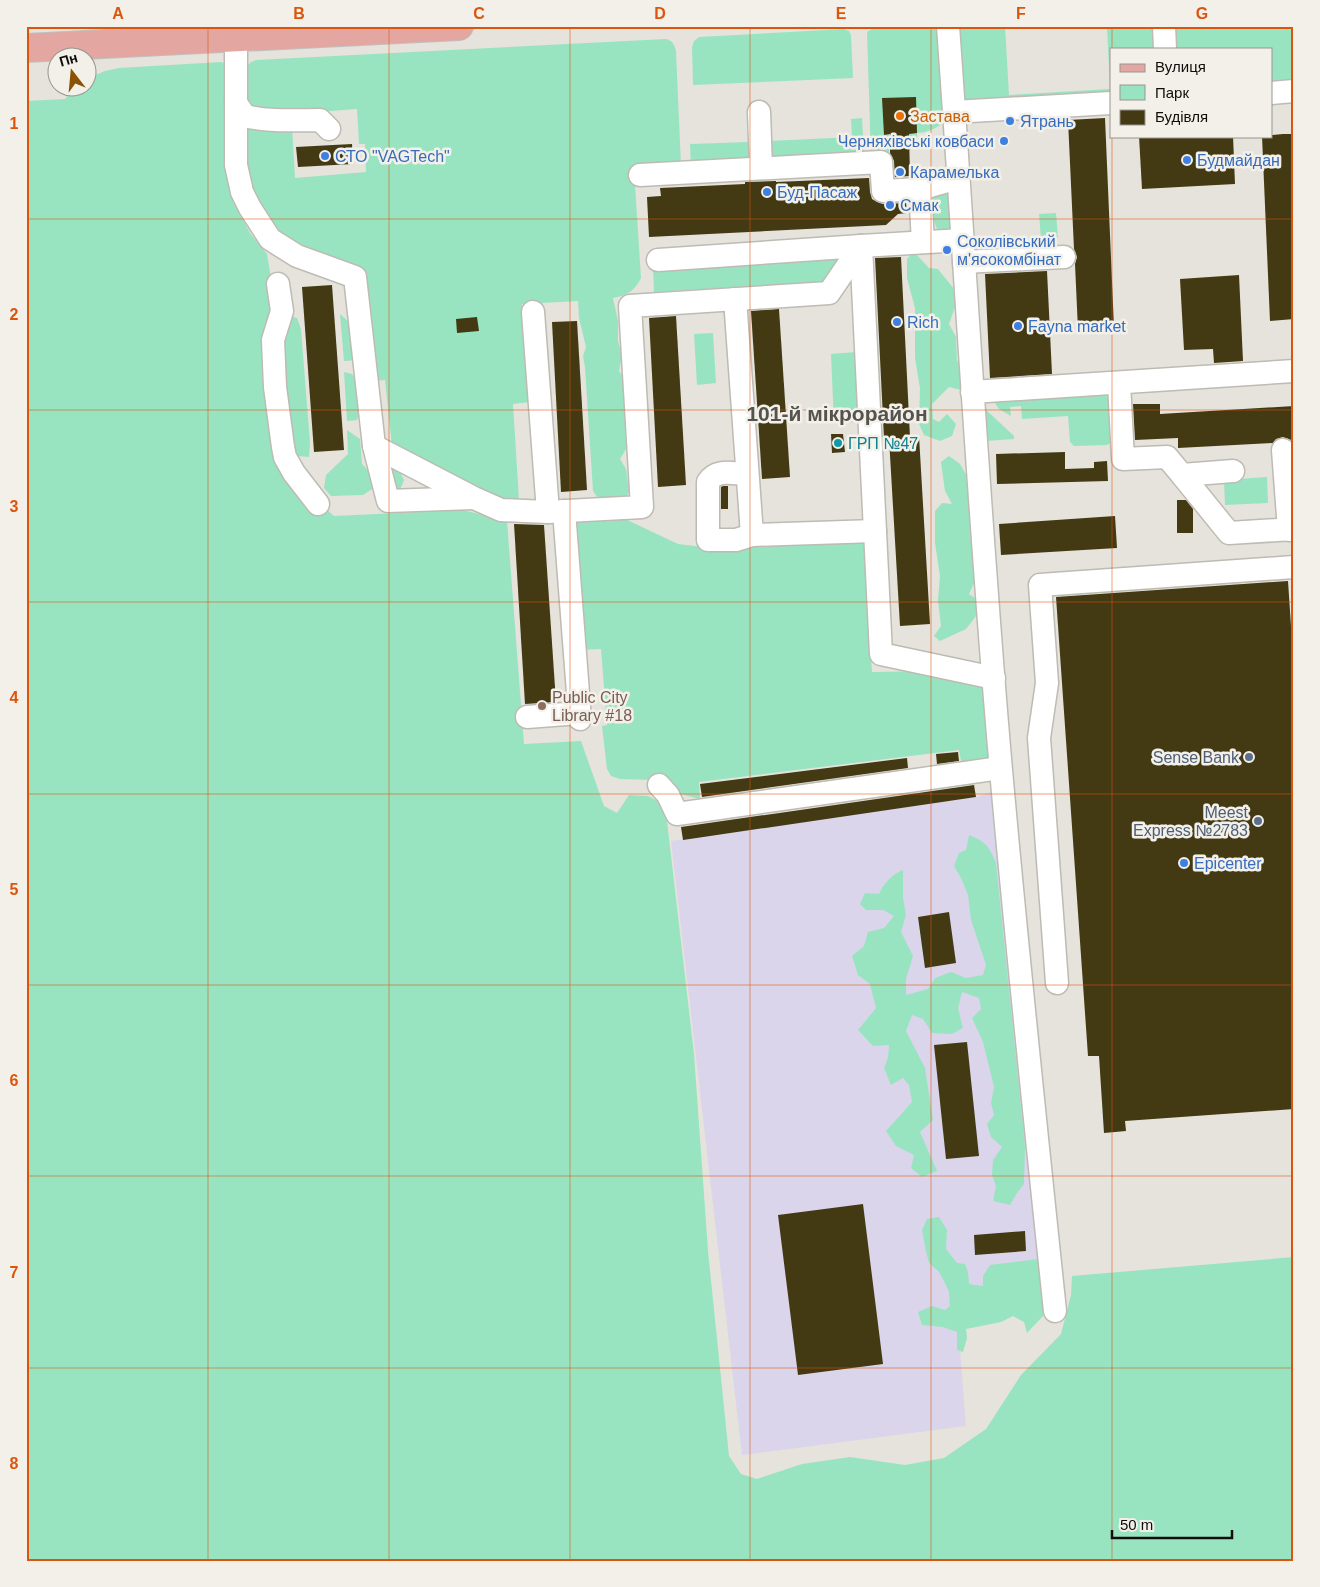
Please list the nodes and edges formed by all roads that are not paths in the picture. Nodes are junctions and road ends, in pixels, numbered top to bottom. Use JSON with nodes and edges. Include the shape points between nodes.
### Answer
{"nodes":[{"id":1,"x":459,"y":26,"type":"edge"},
{"id":2,"x":948,"y":26,"type":"edge"},
{"id":3,"x":1164,"y":26,"type":"edge"},
{"id":4,"x":134,"y":34,"type":"edge"},
{"id":5,"x":236,"y":38,"type":"junction"},
{"id":6,"x":26,"y":48,"type":"edge"},
{"id":7,"x":1165,"y":48,"type":"edge"},
{"id":8,"x":1294,"y":91,"type":"edge"},
{"id":9,"x":1272,"y":93,"type":"edge"},
{"id":10,"x":236,"y":103,"type":"junction"},
{"id":11,"x":1110,"y":103,"type":"edge"},
{"id":12,"x":759,"y":112,"type":"dead end"},
{"id":13,"x":954,"y":112,"type":"junction"},
{"id":14,"x":330,"y":129,"type":"dead end"},
{"id":15,"x":762,"y":168,"type":"junction"},
{"id":16,"x":640,"y":175,"type":"dead end"},
{"id":17,"x":958,"y":178,"type":"junction"},
{"id":18,"x":920,"y":189,"type":"junction"},
{"id":19,"x":923,"y":242,"type":"junction"},
{"id":20,"x":860,"y":246,"type":"junction"},
{"id":21,"x":963,"y":251,"type":"junction"},
{"id":22,"x":1064,"y":257,"type":"dead end"},
{"id":23,"x":658,"y":260,"type":"dead end"},
{"id":24,"x":278,"y":284,"type":"dead end"},
{"id":25,"x":735,"y":299,"type":"junction"},
{"id":26,"x":533,"y":312,"type":"dead end"},
{"id":27,"x":1294,"y":371,"type":"edge"},
{"id":28,"x":1119,"y":383,"type":"junction"},
{"id":29,"x":972,"y":392,"type":"junction"},
{"id":30,"x":374,"y":446,"type":"junction"},
{"id":31,"x":1283,"y":450,"type":"dead end"},
{"id":32,"x":410,"y":465,"type":"junction"},
{"id":33,"x":1233,"y":471,"type":"dead end"},
{"id":34,"x":748,"y":474,"type":"junction"},
{"id":35,"x":1182,"y":475,"type":"junction"},
{"id":36,"x":474,"y":498,"type":"junction"},
{"id":37,"x":412,"y":500,"type":"junction"},
{"id":38,"x":318,"y":504,"type":"dead end"},
{"id":39,"x":556,"y":512,"type":"junction"},
{"id":40,"x":1291,"y":529,"type":"edge"},
{"id":41,"x":875,"y":531,"type":"junction"},
{"id":42,"x":752,"y":535,"type":"junction"},
{"id":43,"x":1294,"y":567,"type":"edge"},
{"id":44,"x":994,"y":678,"type":"junction"},
{"id":45,"x":527,"y":717,"type":"dead end"},
{"id":46,"x":1000,"y":768,"type":"junction"},
{"id":47,"x":659,"y":785,"type":"dead end"},
{"id":48,"x":1057,"y":983,"type":"dead end"},
{"id":49,"x":1055,"y":1311,"type":"dead end"}],
"edges":[{"from":1,"to":5,"type":"main road"},
{"from":2,"to":13,"type":"lane"},
{"from":3,"to":7,"type":"lane"},
{"from":4,"to":5,"type":"main road"},
{"from":4,"to":6,"type":"main road"},
{"from":5,"to":10,"type":"lane"},
{"from":8,"to":9,"type":"lane"},
{"from":10,"to":14,"type":"lane","via":[[245,116],[320,120]]},
{"from":10,"to":30,"type":"lane","via":[[236,165],[242,192],[270,239],[297,256],[355,277]]},
{"from":11,"to":13,"type":"lane"},
{"from":12,"to":15,"type":"lane"},
{"from":13,"to":17,"type":"lane"},
{"from":15,"to":16,"type":"lane"},
{"from":15,"to":18,"type":"lane","via":[[881,162],[882,191]]},
{"from":17,"to":18,"type":"lane"},
{"from":17,"to":21,"type":"lane"},
{"from":18,"to":19,"type":"lane"},
{"from":19,"to":20,"type":"lane"},
{"from":19,"to":21,"type":"lane"},
{"from":20,"to":23,"type":"lane"},
{"from":20,"to":25,"type":"lane","via":[[828,293]]},
{"from":20,"to":41,"type":"lane"},
{"from":21,"to":22,"type":"lane"},
{"from":21,"to":29,"type":"lane"},
{"from":24,"to":38,"type":"lane","via":[[282,311],[273,340],[275,387],[285,458]]},
{"from":25,"to":34,"type":"lane"},
{"from":25,"to":39,"type":"lane","via":[[630,306],[642,507]]},
{"from":26,"to":39,"type":"lane"},
{"from":27,"to":28,"type":"lane"},
{"from":28,"to":29,"type":"lane"},
{"from":28,"to":35,"type":"lane","via":[[1123,459],[1168,457]]},
{"from":29,"to":44,"type":"lane"},
{"from":30,"to":32,"type":"lane"},
{"from":30,"to":37,"type":"lane","via":[[388,501]]},
{"from":31,"to":40,"type":"lane"},
{"from":32,"to":36,"type":"lane"},
{"from":32,"to":37,"type":"lane"},
{"from":33,"to":35,"type":"lane"},
{"from":34,"to":42,"type":"lane"},
{"from":34,"to":42,"type":"lane","via":[[719,473],[708,482],[708,540],[736,540]]},
{"from":35,"to":40,"type":"lane","via":[[1230,533]]},
{"from":36,"to":37,"type":"lane"},
{"from":36,"to":39,"type":"lane","via":[[501,510]]},
{"from":39,"to":45,"type":"lane","via":[[580,716]]},
{"from":41,"to":42,"type":"lane"},
{"from":41,"to":44,"type":"lane","via":[[882,654]]},
{"from":43,"to":48,"type":"lane","via":[[1040,585],[1047,683],[1039,738]]},
{"from":44,"to":46,"type":"lane"},
{"from":46,"to":47,"type":"lane","via":[[677,814]]},
{"from":46,"to":49,"type":"lane"}]}
